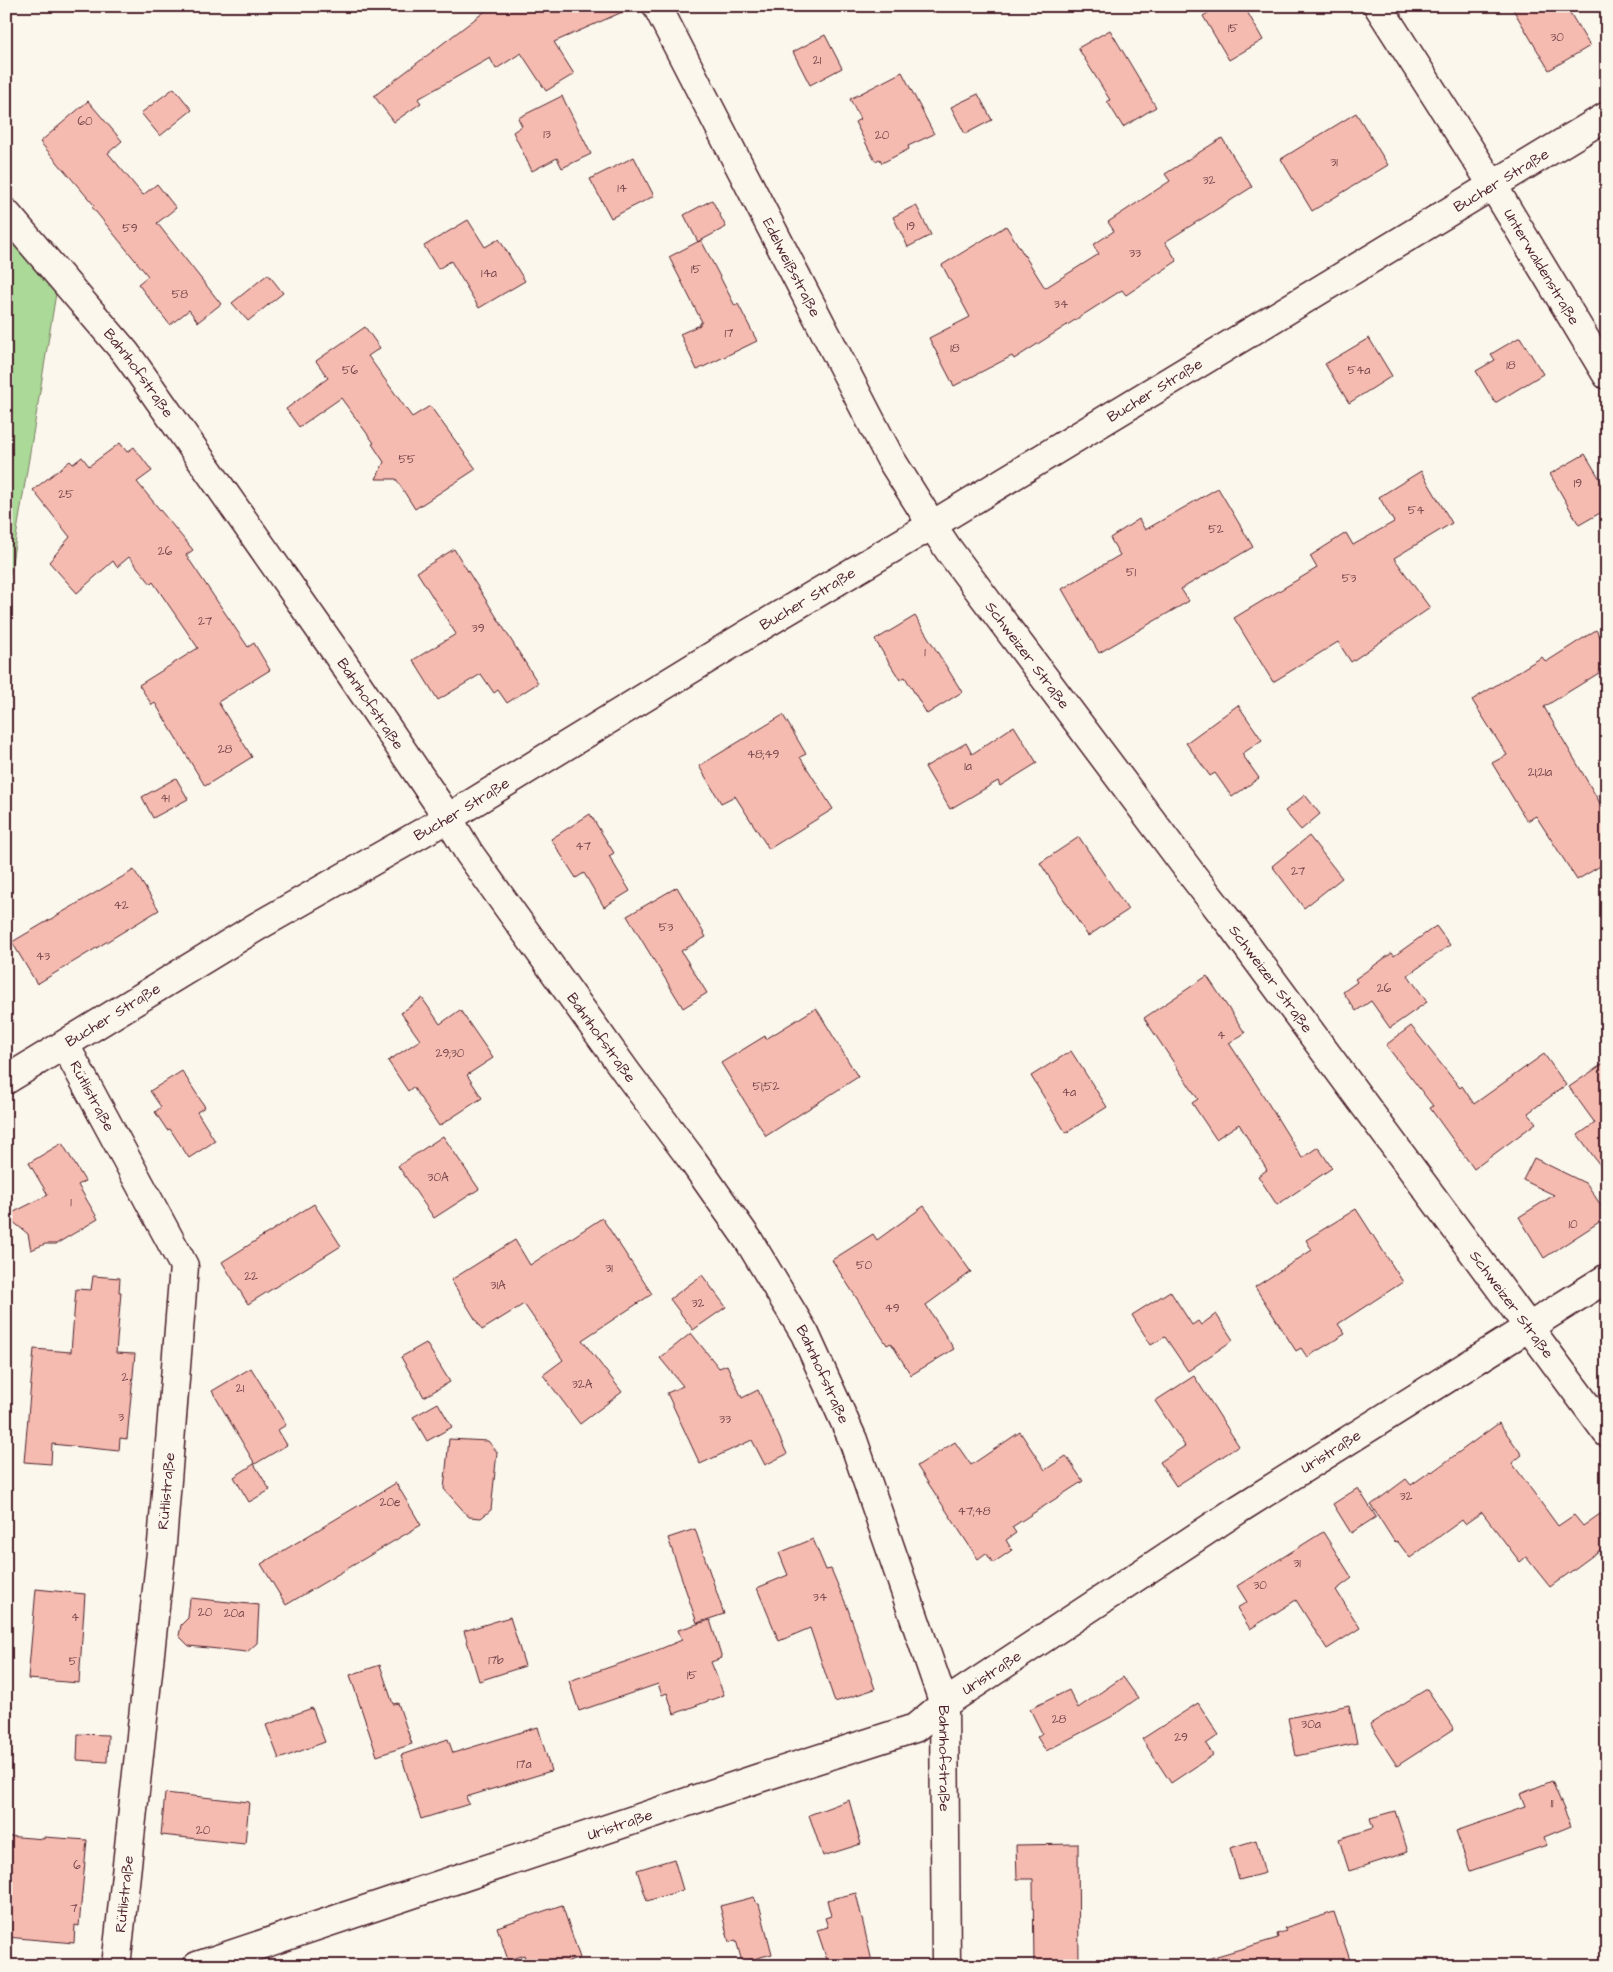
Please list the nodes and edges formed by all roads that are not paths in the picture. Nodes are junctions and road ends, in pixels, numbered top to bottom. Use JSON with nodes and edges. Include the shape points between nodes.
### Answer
{"nodes":[{"id":1,"x":657,"y":6,"type":"edge"},
{"id":2,"x":1378,"y":6,"type":"edge"},
{"id":3,"x":1607,"y":116,"type":"edge"},
{"id":4,"x":1492,"y":184,"type":"junction"},
{"id":5,"x":6,"y":213,"type":"edge"},
{"id":6,"x":1607,"y":375,"type":"edge"},
{"id":7,"x":932,"y":525,"type":"junction"},
{"id":8,"x":448,"y":818,"type":"junction"},
{"id":9,"x":65,"y":1044,"type":"junction"},
{"id":10,"x":6,"y":1080,"type":"edge"},
{"id":11,"x":1607,"y":1278,"type":"edge"},
{"id":12,"x":1528,"y":1328,"type":"junction"},
{"id":13,"x":1607,"y":1433,"type":"edge"},
{"id":14,"x":944,"y":1704,"type":"junction"},
{"id":15,"x":116,"y":1966,"type":"edge"},
{"id":16,"x":197,"y":1966,"type":"edge"},
{"id":17,"x":946,"y":1966,"type":"edge"}],
"edges":[{"from":1,"to":7,"type":"street","name":"Edelweißstraße","via":[[890,458]]},
{"from":2,"to":4,"type":"street","name":"Unterwaldenstraße"},
{"from":3,"to":4,"type":"street","name":"Bucher Straße"},
{"from":4,"to":6,"type":"street","name":"Unterwaldenstraße"},
{"from":4,"to":7,"type":"street","name":"Bucher Straße"},
{"from":5,"to":8,"type":"street","name":"Bahnhofstraße","via":[[125,352]]},
{"from":7,"to":8,"type":"street","name":"Bucher Straße"},
{"from":7,"to":12,"type":"street","name":"Schweizer Straße"},
{"from":8,"to":9,"type":"street","name":"Bucher Straße","via":[[258,926]]},
{"from":8,"to":14,"type":"street","name":"Bahnhofstraße","via":[[474,861],[749,1241],[805,1334],[853,1440]]},
{"from":9,"to":10,"type":"street","name":"Bucher Straße"},
{"from":9,"to":15,"type":"street","name":"Rütlistraße","via":[[184,1266],[162,1543]]},
{"from":11,"to":12,"type":"street","name":"Uristraße"},
{"from":12,"to":13,"type":"street","name":"Schweizer Straße"},
{"from":12,"to":14,"type":"street","name":"Uristraße","via":[[1239,1509]]},
{"from":14,"to":16,"type":"street","name":"Uristraße","via":[[915,1728]]},
{"from":14,"to":17,"type":"street","name":"Bahnhofstraße"}]}
